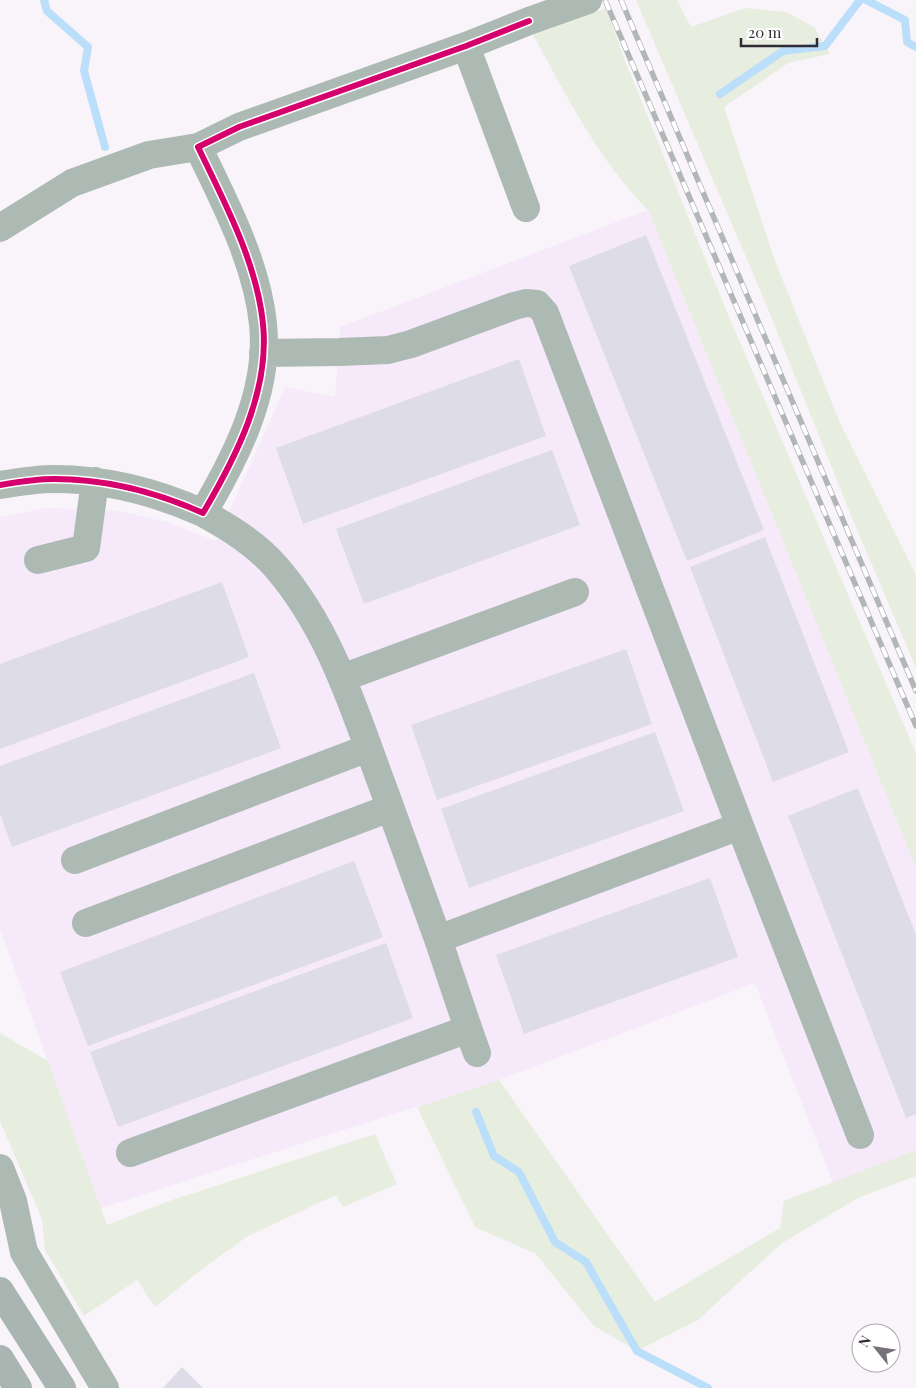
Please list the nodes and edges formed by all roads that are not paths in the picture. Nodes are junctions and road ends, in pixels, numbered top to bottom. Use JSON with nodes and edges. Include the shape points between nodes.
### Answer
{"nodes":[{"id":1,"x":588,"y":0,"type":"edge"},
{"id":2,"x":532,"y":11,"type":"edge"},
{"id":3,"x":466,"y":46,"type":"junction"},
{"id":4,"x":198,"y":146,"type":"junction"},
{"id":5,"x":526,"y":208,"type":"dead end"},
{"id":6,"x":0,"y":228,"type":"edge"},
{"id":7,"x":263,"y":352,"type":"junction"},
{"id":8,"x":95,"y":482,"type":"junction"},
{"id":9,"x":0,"y":485,"type":"edge"},
{"id":10,"x":204,"y":513,"type":"junction"},
{"id":11,"x":38,"y":560,"type":"dead end"},
{"id":12,"x":575,"y":592,"type":"dead end"},
{"id":13,"x":342,"y":678,"type":"junction"},
{"id":14,"x":368,"y":748,"type":"junction"},
{"id":15,"x":390,"y":808,"type":"junction"},
{"id":16,"x":740,"y":826,"type":"junction"},
{"id":17,"x":75,"y":860,"type":"dead end"},
{"id":18,"x":86,"y":923,"type":"dead end"},
{"id":19,"x":438,"y":939,"type":"junction"},
{"id":20,"x":860,"y":1135,"type":"dead end"},
{"id":21,"x":130,"y":1153,"type":"dead end"},
{"id":22,"x":0,"y":1168,"type":"edge"},
{"id":23,"x":0,"y":1291,"type":"edge"},
{"id":24,"x":0,"y":1359,"type":"edge"},
{"id":25,"x":18,"y":1388,"type":"edge"},
{"id":26,"x":62,"y":1388,"type":"edge"},
{"id":27,"x":105,"y":1388,"type":"edge"}],
"edges":[{"from":1,"to":2,"type":"street"},
{"from":2,"to":3,"type":"street"},
{"from":3,"to":4,"type":"street","via":[[239,126]]},
{"from":3,"to":5,"type":"street"},
{"from":4,"to":6,"type":"street","via":[[149,155],[72,183]]},
{"from":4,"to":7,"type":"street","via":[[251,270],[263,326]]},
{"from":7,"to":10,"type":"street","via":[[256,396],[247,425]]},
{"from":7,"to":16,"type":"street","via":[[388,350],[514,306],[537,304],[545,313]]},
{"from":8,"to":9,"type":"street","via":[[52,479]]},
{"from":8,"to":10,"type":"street","via":[[148,492]]},
{"from":8,"to":11,"type":"street","via":[[86,548]]},
{"from":10,"to":13,"type":"street","via":[[231,528],[275,566],[307,610]]},
{"from":12,"to":13,"type":"street"},
{"from":13,"to":14,"type":"street"},
{"from":14,"to":15,"type":"street"},
{"from":14,"to":17,"type":"street"},
{"from":15,"to":18,"type":"street"},
{"from":15,"to":19,"type":"street"},
{"from":16,"to":19,"type":"street"},
{"from":16,"to":20,"type":"street"},
{"from":19,"to":21,"type":"street","via":[[473,1041]]},
{"from":22,"to":27,"type":"street","via":[[13,1201],[24,1252]]},
{"from":23,"to":26,"type":"highway"},
{"from":24,"to":25,"type":"highway"}]}
